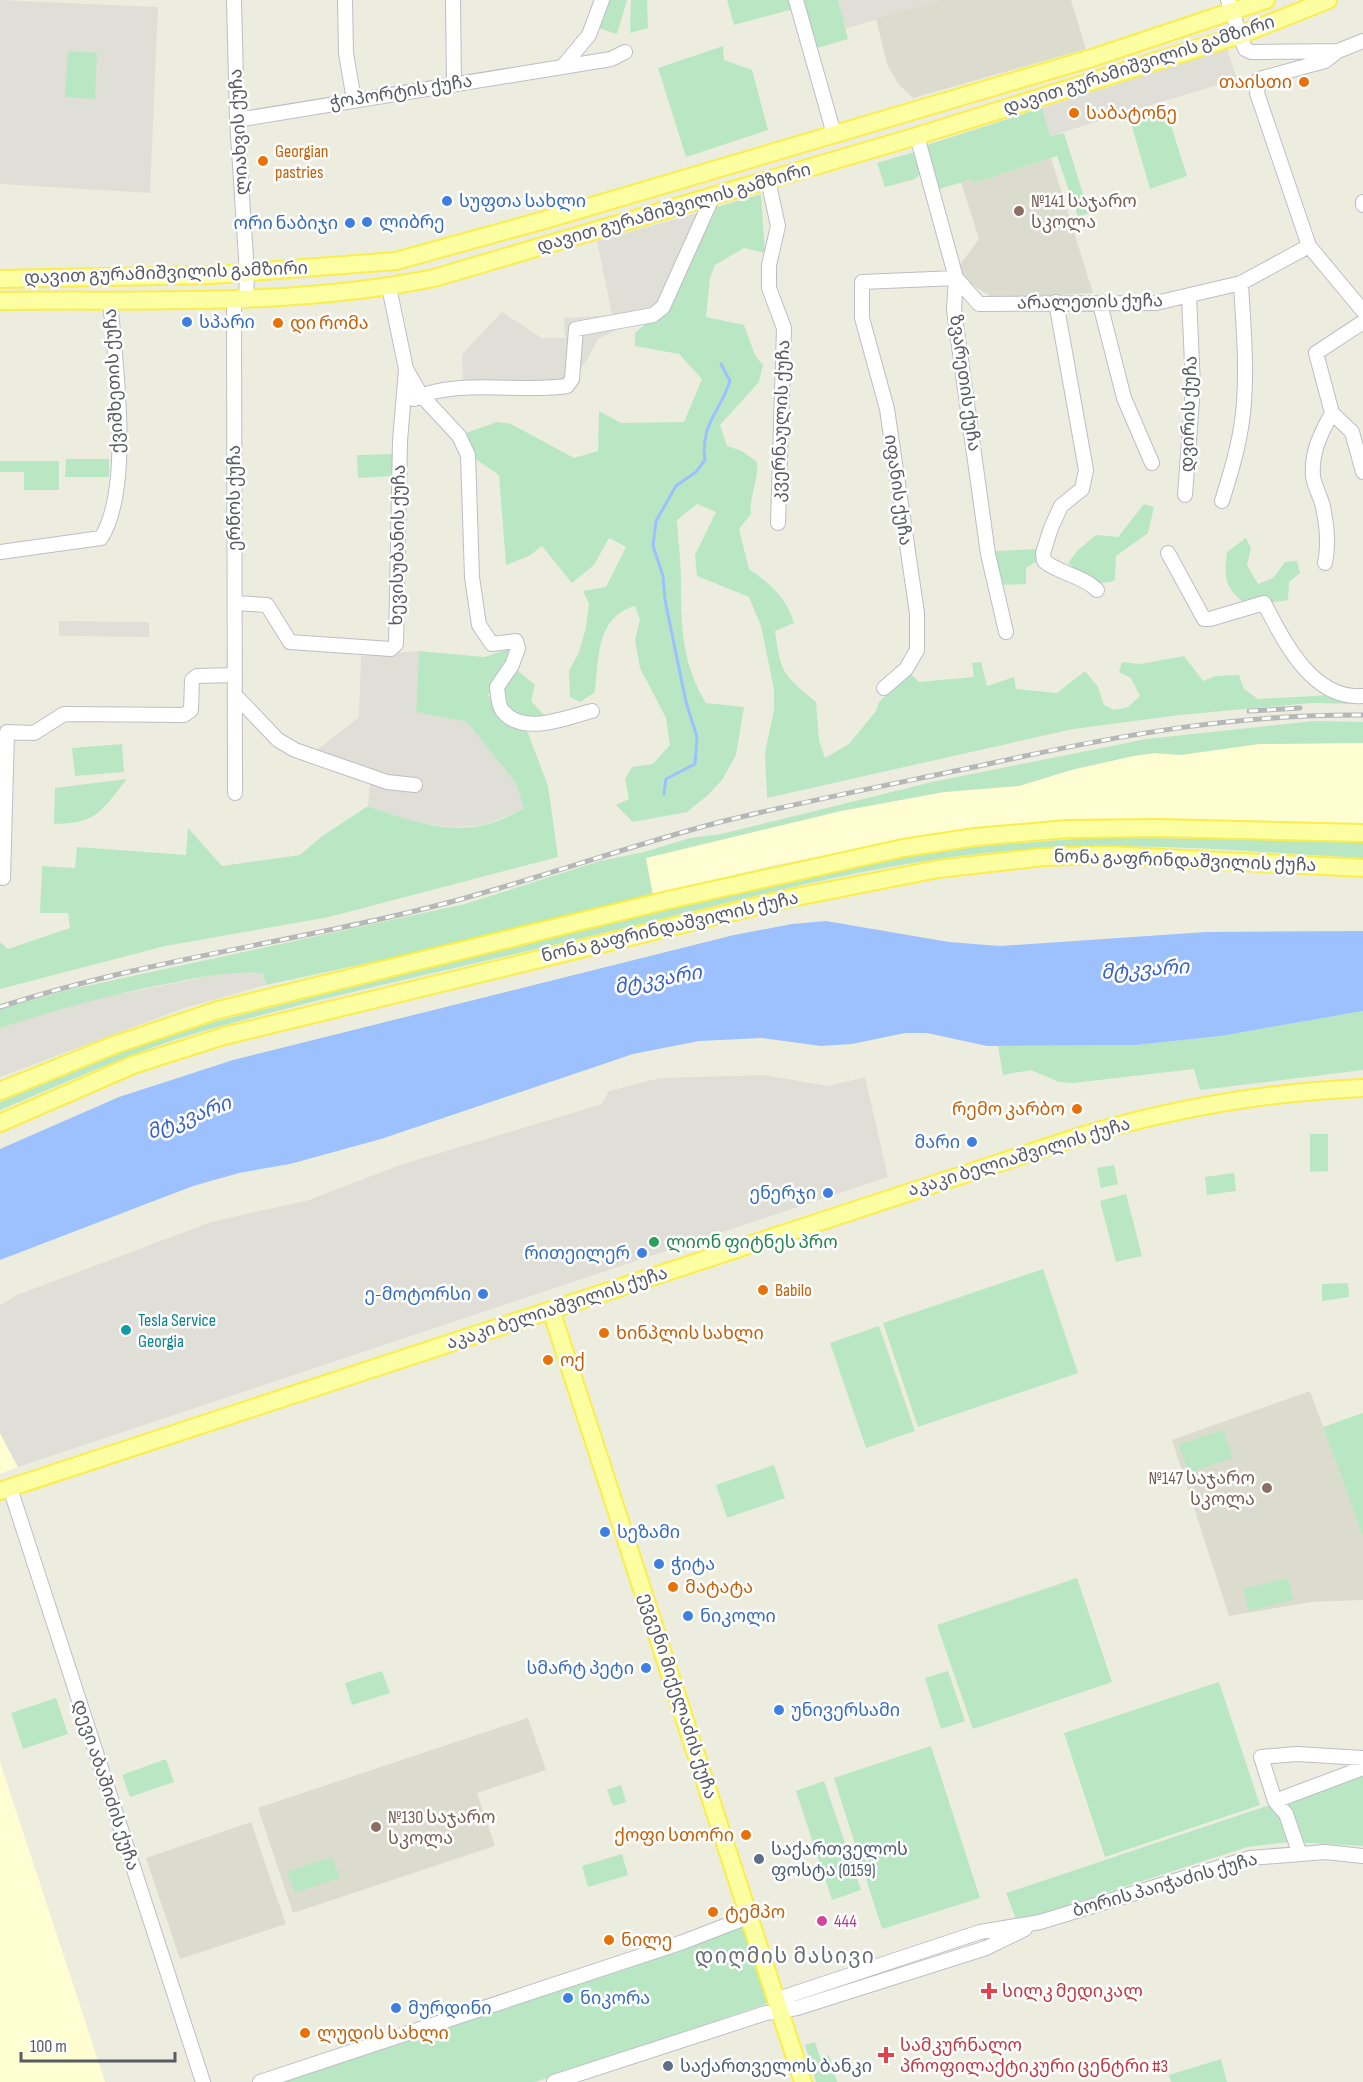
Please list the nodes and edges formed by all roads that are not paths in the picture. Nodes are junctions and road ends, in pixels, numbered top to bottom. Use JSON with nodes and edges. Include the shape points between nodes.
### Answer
{"nodes":[{"id":1,"x":234,"y":0,"type":"edge"},
{"id":2,"x":345,"y":0,"type":"edge"},
{"id":3,"x":453,"y":0,"type":"edge"},
{"id":4,"x":602,"y":0,"type":"edge"},
{"id":5,"x":796,"y":0,"type":"edge"},
{"id":6,"x":1266,"y":0,"type":"edge"},
{"id":7,"x":1328,"y":0,"type":"edge"},
{"id":8,"x":1230,"y":6,"type":"edge"},
{"id":9,"x":1240,"y":35,"type":"junction"},
{"id":10,"x":1363,"y":41,"type":"edge"},
{"id":11,"x":1338,"y":51,"type":"junction"},
{"id":12,"x":625,"y":52,"type":"dead end"},
{"id":13,"x":564,"y":65,"type":"junction"},
{"id":14,"x":454,"y":83,"type":"junction"},
{"id":15,"x":354,"y":100,"type":"junction"},
{"id":16,"x":237,"y":120,"type":"junction"},
{"id":17,"x":834,"y":134,"type":"junction"},
{"id":18,"x":917,"y":136,"type":"junction"},
{"id":19,"x":841,"y":159,"type":"junction"},
{"id":20,"x":768,"y":180,"type":"junction"},
{"id":21,"x":713,"y":196,"type":"junction"},
{"id":22,"x":1309,"y":246,"type":"junction"},
{"id":23,"x":247,"y":273,"type":"junction"},
{"id":24,"x":956,"y":278,"type":"junction"},
{"id":25,"x":0,"y":279,"type":"edge"},
{"id":26,"x":1240,"y":283,"type":"junction"},
{"id":27,"x":389,"y":287,"type":"junction"},
{"id":28,"x":1189,"y":297,"type":"junction"},
{"id":29,"x":110,"y":300,"type":"junction"},
{"id":30,"x":0,"y":301,"type":"edge"},
{"id":31,"x":240,"y":301,"type":"junction"},
{"id":32,"x":1056,"y":302,"type":"junction"},
{"id":33,"x":1100,"y":304,"type":"junction"},
{"id":34,"x":1363,"y":311,"type":"edge"},
{"id":35,"x":1363,"y":322,"type":"edge"},
{"id":36,"x":406,"y":369,"type":"junction"},
{"id":37,"x":420,"y":395,"type":"junction"},
{"id":38,"x":402,"y":405,"type":"junction"},
{"id":39,"x":1332,"y":413,"type":"junction"},
{"id":40,"x":1152,"y":463,"type":"dead end"},
{"id":41,"x":1363,"y":472,"type":"edge"},
{"id":42,"x":1185,"y":495,"type":"dead end"},
{"id":43,"x":1222,"y":501,"type":"dead end"},
{"id":44,"x":778,"y":523,"type":"dead end"},
{"id":45,"x":0,"y":552,"type":"edge"},
{"id":46,"x":1168,"y":553,"type":"dead end"},
{"id":47,"x":1325,"y":563,"type":"dead end"},
{"id":48,"x":1097,"y":590,"type":"dead end"},
{"id":49,"x":235,"y":603,"type":"junction"},
{"id":50,"x":1006,"y":633,"type":"dead end"},
{"id":51,"x":235,"y":675,"type":"junction"},
{"id":52,"x":884,"y":688,"type":"dead end"},
{"id":53,"x":235,"y":695,"type":"junction"},
{"id":54,"x":1363,"y":696,"type":"edge"},
{"id":55,"x":592,"y":711,"type":"dead end"},
{"id":56,"x":2,"y":771,"type":"edge"},
{"id":57,"x":415,"y":785,"type":"dead end"},
{"id":58,"x":235,"y":793,"type":"dead end"},
{"id":59,"x":1363,"y":833,"type":"edge"},
{"id":60,"x":1363,"y":868,"type":"edge"},
{"id":61,"x":3,"y":878,"type":"dead end"},
{"id":62,"x":1363,"y":1088,"type":"edge"},
{"id":63,"x":0,"y":1091,"type":"edge"},
{"id":64,"x":0,"y":1123,"type":"edge"},
{"id":65,"x":551,"y":1310,"type":"junction"},
{"id":66,"x":5,"y":1490,"type":"edge"},
{"id":67,"x":1363,"y":1758,"type":"edge"},
{"id":68,"x":1363,"y":1768,"type":"edge"},
{"id":69,"x":1275,"y":1801,"type":"junction"},
{"id":70,"x":1299,"y":1852,"type":"junction"},
{"id":71,"x":1363,"y":1856,"type":"edge"},
{"id":72,"x":748,"y":1917,"type":"junction"},
{"id":73,"x":1040,"y":1922,"type":"junction"},
{"id":74,"x":1000,"y":1928,"type":"junction"},
{"id":75,"x":997,"y":1943,"type":"junction"},
{"id":76,"x":941,"y":1945,"type":"junction"},
{"id":77,"x":942,"y":1962,"type":"junction"},
{"id":78,"x":777,"y":2005,"type":"junction"},
{"id":79,"x":203,"y":2082,"type":"edge"},
{"id":80,"x":260,"y":2082,"type":"edge"},
{"id":81,"x":554,"y":2082,"type":"edge"},
{"id":82,"x":803,"y":2082,"type":"edge"}],
"edges":[{"from":1,"to":16,"type":"street","name":"ლიახვის ქუჩა"},
{"from":2,"to":15,"type":"street","via":[[346,53]]},
{"from":3,"to":14,"type":"street"},
{"from":4,"to":13,"type":"street","via":[[589,34]]},
{"from":5,"to":17,"type":"street"},
{"from":6,"to":8,"type":"main road","name":"დავით გურამიშვილის გამზირი"},
{"from":7,"to":9,"type":"main road","name":"დავით გურამიშვილის გამზირი"},
{"from":8,"to":9,"type":"street"},
{"from":8,"to":17,"type":"main road","name":"დავით გურამიშვილის გამზირი","via":[[1081,62]]},
{"from":9,"to":11,"type":"street","via":[[1245,49],[1251,52]]},
{"from":9,"to":18,"type":"main road","name":"დავით გურამიშვილის გამზირი"},
{"from":10,"to":11,"type":"street"},
{"from":11,"to":22,"type":"street","via":[[1325,61],[1259,79],[1257,93]]},
{"from":12,"to":13,"type":"street","name":"ჭოპორტის ქუჩა","via":[[611,59]]},
{"from":13,"to":14,"type":"street","name":"ჭოპორტის ქუჩა"},
{"from":14,"to":15,"type":"street","name":"ჭოპორტის ქუჩა"},
{"from":15,"to":16,"type":"street","name":"ჭოპორტის ქუჩა"},
{"from":16,"to":23,"type":"street","name":"ლიახვის ქუჩა"},
{"from":17,"to":19,"type":"main road"},
{"from":17,"to":23,"type":"main road","name":"დავით გურამიშვილის გამზირი","via":[[396,261]]},
{"from":18,"to":19,"type":"main road","name":"დავით გურამიშვილის გამზირი"},
{"from":18,"to":24,"type":"street","name":"ზვარეთის ქუჩა"},
{"from":19,"to":20,"type":"main road","name":"დავით გურამიშვილის გამზირი"},
{"from":20,"to":21,"type":"main road","name":"დავით გურამიშვილის გამზირი"},
{"from":20,"to":44,"type":"street","name":"კვერნაულის ქუჩა","via":[[778,226],[769,265],[769,288],[784,328]]},
{"from":21,"to":27,"type":"main road","name":"დავით გურამიშვილის გამზირი","via":[[434,278]]},
{"from":21,"to":37,"type":"street","via":[[663,307],[653,315],[576,329],[573,379],[567,386],[471,387]]},
{"from":22,"to":26,"type":"street","name":"არალეთის ქუჩა"},
{"from":22,"to":34,"type":"street"},
{"from":23,"to":25,"type":"main road","name":"დავით გურამიშვილის გამზირი"},
{"from":23,"to":31,"type":"street","name":"ლიახვის ქუჩა"},
{"from":24,"to":32,"type":"street","name":"არალეთის ქუჩა","via":[[979,304]]},
{"from":24,"to":50,"type":"street","name":"ზვარეთის ქუჩა","via":[[954,310],[988,554]]},
{"from":24,"to":52,"type":"street","name":"იფანის ქუჩა","via":[[862,282],[862,318],[887,409],[916,613],[917,651],[906,669]]},
{"from":26,"to":28,"type":"street","name":"არალეთის ქუჩა"},
{"from":26,"to":43,"type":"street","via":[[1246,372],[1244,405],[1236,456]]},
{"from":27,"to":31,"type":"main road","name":"დავით გურამიშვილის გამზირი"},
{"from":27,"to":36,"type":"street","name":"ხევისუბანის ქუჩა"},
{"from":28,"to":33,"type":"street","name":"არალეთის ქუჩა","via":[[1156,303]]},
{"from":28,"to":42,"type":"street","name":"დვირის ქუჩა","via":[[1193,386]]},
{"from":29,"to":30,"type":"main road","name":"დავით გურამიშვილის გამზირი"},
{"from":29,"to":31,"type":"main road","name":"დავით გურამიშვილის გამზირი"},
{"from":29,"to":45,"type":"street","name":"ქვიშხეთის ქუჩა","via":[[121,443],[110,525],[101,538]]},
{"from":31,"to":49,"type":"street","name":"ერწოს ქუჩა"},
{"from":32,"to":33,"type":"street","name":"არალეთის ქუჩა"},
{"from":32,"to":48,"type":"street","via":[[1086,470],[1082,489],[1061,506],[1043,553],[1044,561]]},
{"from":33,"to":40,"type":"street","via":[[1124,398]]},
{"from":35,"to":39,"type":"street","via":[[1316,353]]},
{"from":36,"to":37,"type":"street","name":"ხევისუბანის ქუჩა"},
{"from":36,"to":38,"type":"street","name":"ხევისუბანის ქუჩა"},
{"from":37,"to":38,"type":"street"},
{"from":37,"to":55,"type":"street","name":"ხევისუბანის ქუჩა","via":[[459,436],[468,455],[471,577],[479,625],[492,644],[516,641],[519,648],[497,687],[500,708],[508,717],[523,723],[542,724]]},
{"from":38,"to":49,"type":"street","name":"ხევისუბანის ქუჩა","via":[[396,644],[391,650],[290,642],[267,605]]},
{"from":39,"to":41,"type":"street","via":[[1352,432]]},
{"from":39,"to":47,"type":"street","via":[[1320,435],[1313,477],[1323,507],[1329,548]]},
{"from":46,"to":54,"type":"street","via":[[1204,619],[1264,603],[1293,655],[1308,673],[1339,693]]},
{"from":49,"to":51,"type":"street","name":"ერწოს ქუჩა"},
{"from":51,"to":53,"type":"street","name":"ერწოს ქუჩა"},
{"from":51,"to":56,"type":"street","via":[[197,676],[192,680],[191,711],[184,715],[64,714],[34,733],[7,732]]},
{"from":53,"to":57,"type":"street","via":[[278,740],[295,750],[387,782]]},
{"from":53,"to":58,"type":"street","name":"ერწოს ქუჩა"},
{"from":56,"to":61,"type":"street"},
{"from":59,"to":63,"type":"main road","name":"ნონა გაფრინდაშვილის ქუჩა","via":[[1088,829],[975,837],[903,848],[668,900],[218,1010]]},
{"from":60,"to":64,"type":"main road","name":"ნონა გაფრინდაშვილის ქუჩა","via":[[1077,855],[977,863],[897,876],[224,1036],[134,1065]]},
{"from":62,"to":65,"type":"main road","name":"აკაკი ბელიაშვილის ქუჩა","via":[[1159,1113],[926,1185]]},
{"from":65,"to":66,"type":"main road","name":"აკაკი ბელიაშვილის ქუჩა"},
{"from":65,"to":72,"type":"main road","name":"ევგენი მიქელაძის ქუჩა"},
{"from":66,"to":79,"type":"street","name":"დევი აბაშიძის ქუჩა"},
{"from":67,"to":69,"type":"street","via":[[1297,1754],[1261,1757]]},
{"from":68,"to":69,"type":"street"},
{"from":69,"to":70,"type":"street","via":[[1286,1814]]},
{"from":70,"to":71,"type":"street","name":"ბორის პაიჭაძის ქუჩა"},
{"from":70,"to":73,"type":"street","name":"ბორის პაიჭაძის ქუჩა","via":[[1250,1858]]},
{"from":72,"to":78,"type":"main road","name":"ევგენი მიქელაძის ქუჩა"},
{"from":72,"to":80,"type":"street"},
{"from":73,"to":74,"type":"street","name":"ბორის პაიჭაძის ქუჩა"},
{"from":73,"to":75,"type":"street","name":"ბორის პაიჭაძის ქუჩა"},
{"from":74,"to":75,"type":"street"},
{"from":74,"to":76,"type":"street","name":"ბორის პაიჭაძის ქუჩა"},
{"from":75,"to":77,"type":"street","name":"ბორის პაიჭაძის ქუჩა"},
{"from":76,"to":77,"type":"street"},
{"from":76,"to":78,"type":"street","name":"ბორის პაიჭაძის ქუჩა"},
{"from":77,"to":78,"type":"street","name":"ბორის პაიჭაძის ქუჩა","via":[[797,2008]]},
{"from":78,"to":81,"type":"street"},
{"from":78,"to":82,"type":"main road","name":"ევგენი მიქელაძის ქუჩა"}]}
